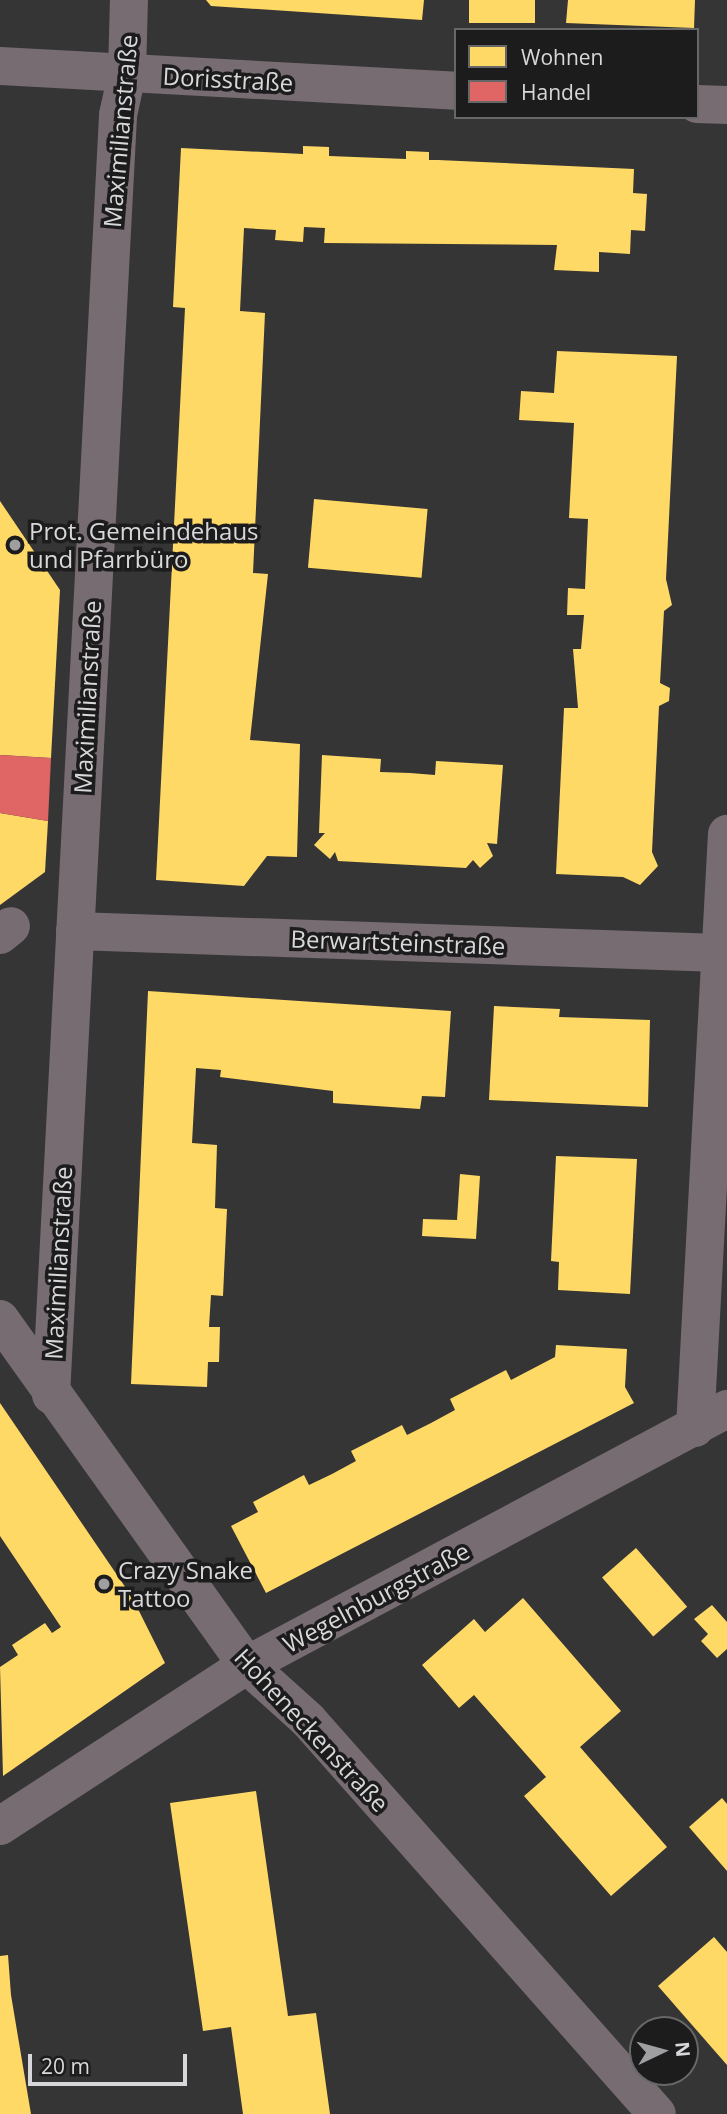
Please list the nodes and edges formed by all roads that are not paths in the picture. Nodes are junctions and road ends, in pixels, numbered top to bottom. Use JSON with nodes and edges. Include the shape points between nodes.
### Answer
{"nodes":[{"id":1,"x":130,"y":0,"type":"edge"},
{"id":2,"x":0,"y":66,"type":"edge"},
{"id":3,"x":127,"y":74,"type":"junction"},
{"id":4,"x":454,"y":91,"type":"edge"},
{"id":5,"x":699,"y":104,"type":"edge"},
{"id":6,"x":727,"y":105,"type":"edge"},
{"id":7,"x":727,"y":834,"type":"edge"},
{"id":8,"x":75,"y":930,"type":"junction"},
{"id":9,"x":720,"y":953,"type":"junction"},
{"id":10,"x":0,"y":1319,"type":"edge"},
{"id":11,"x":51,"y":1395,"type":"junction"},
{"id":12,"x":711,"y":1418,"type":"edge"},
{"id":13,"x":247,"y":1665,"type":"junction"},
{"id":14,"x":0,"y":1826,"type":"edge"},
{"id":15,"x":657,"y":2114,"type":"edge"}],
"edges":[{"from":1,"to":3,"type":"street","name":"Maximilianstraße"},
{"from":2,"to":3,"type":"street","name":"Dorisstraße"},
{"from":3,"to":4,"type":"street","name":"Dorisstraße"},
{"from":3,"to":8,"type":"street","name":"Maximilianstraße","via":[[117,128]]},
{"from":5,"to":6,"type":"street"},
{"from":7,"to":9,"type":"street"},
{"from":8,"to":9,"type":"street","name":"Berwartsteinstraße"},
{"from":8,"to":11,"type":"street","name":"Maximilianstraße"},
{"from":9,"to":12,"type":"street"},
{"from":10,"to":11,"type":"street","name":"Hoheneckenstraße"},
{"from":11,"to":13,"type":"street","name":"Hoheneckenstraße"},
{"from":12,"to":13,"type":"street","name":"Wegelnburgstraße"},
{"from":13,"to":14,"type":"street","name":"Wegelnburgstraße"},
{"from":13,"to":15,"type":"street","name":"Hoheneckenstraße","via":[[308,1720]]}]}
